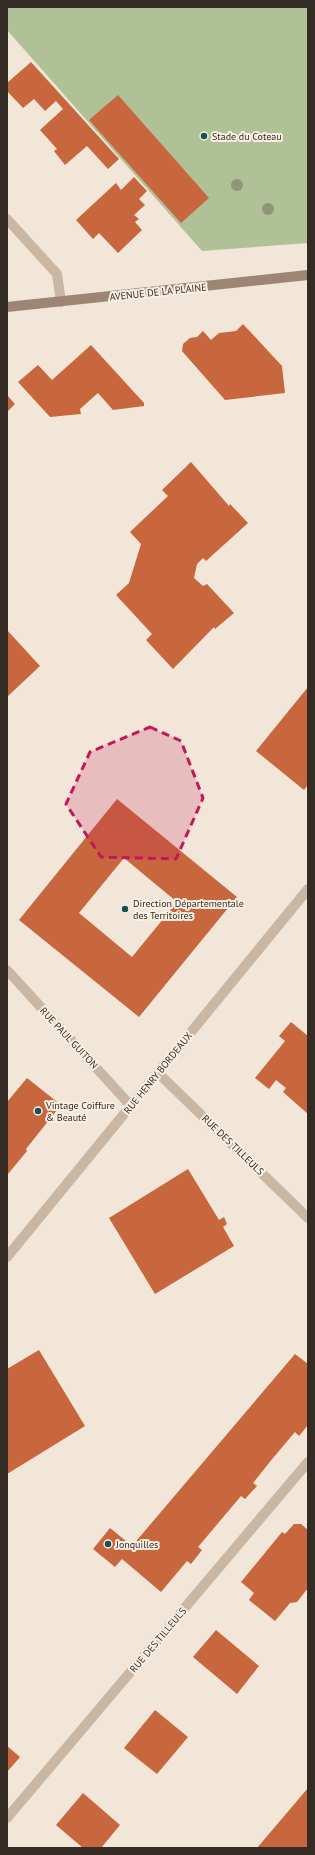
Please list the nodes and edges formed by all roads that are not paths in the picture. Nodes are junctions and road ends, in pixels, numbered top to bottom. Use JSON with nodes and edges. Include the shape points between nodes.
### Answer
{"nodes":[{"id":1,"x":7,"y":219,"type":"edge"},
{"id":2,"x":308,"y":275,"type":"edge"},
{"id":3,"x":61,"y":302,"type":"junction"},
{"id":4,"x":7,"y":307,"type":"edge"},
{"id":5,"x":308,"y":889,"type":"edge"},
{"id":6,"x":7,"y":970,"type":"edge"},
{"id":7,"x":158,"y":1073,"type":"junction"},
{"id":8,"x":131,"y":1106,"type":"junction"},
{"id":9,"x":308,"y":1218,"type":"edge"},
{"id":10,"x":7,"y":1257,"type":"edge"},
{"id":11,"x":308,"y":1462,"type":"edge"},
{"id":12,"x":7,"y":1818,"type":"edge"}],
"edges":[{"from":1,"to":3,"type":"street","via":[[57,274]]},
{"from":2,"to":3,"type":"main road","name":"AVENUE DE LA PLAINE"},
{"from":3,"to":4,"type":"main road","name":"AVENUE DE LA PLAINE"},
{"from":5,"to":7,"type":"street","name":"RUE HENRY BORDEAUX"},
{"from":6,"to":8,"type":"street","name":"RUE PAUL GUITON"},
{"from":7,"to":8,"type":"street","name":"RUE HENRY BORDEAUX"},
{"from":7,"to":9,"type":"street","name":"RUE DES TILLEULS"},
{"from":8,"to":10,"type":"street","name":"RUE HENRY BORDEAUX"},
{"from":11,"to":12,"type":"street","name":"RUE DES TILLEULS"}]}
